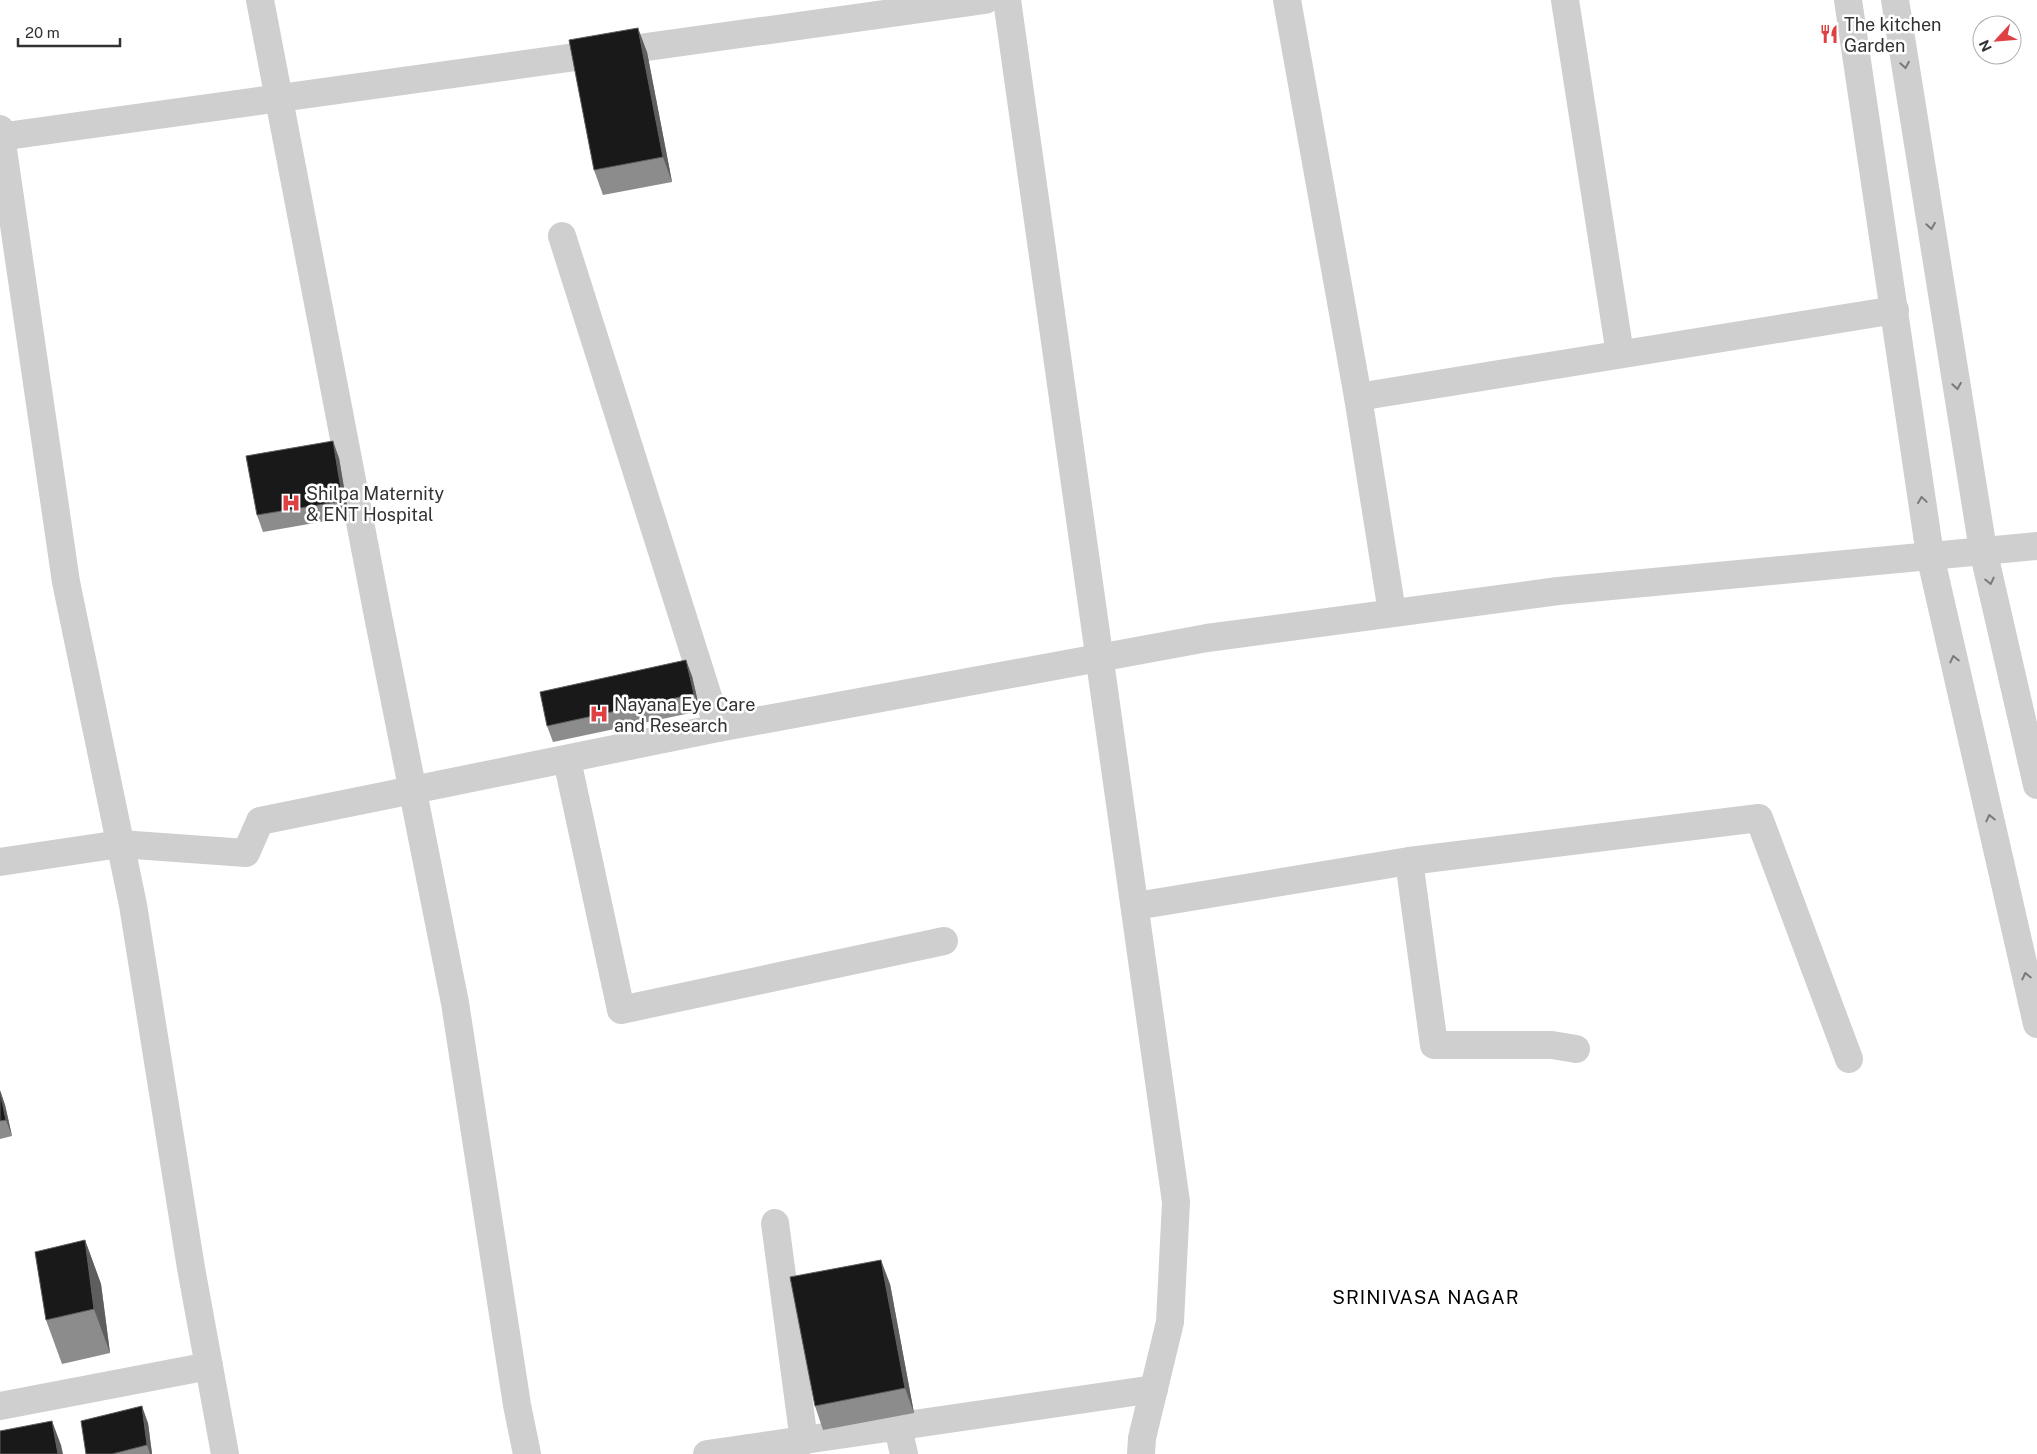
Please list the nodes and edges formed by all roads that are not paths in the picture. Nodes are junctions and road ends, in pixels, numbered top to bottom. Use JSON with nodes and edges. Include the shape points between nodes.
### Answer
{"nodes":[{"id":1,"x":260,"y":0,"type":"edge"},
{"id":2,"x":985,"y":0,"type":"edge"},
{"id":3,"x":1007,"y":0,"type":"edge"},
{"id":4,"x":1287,"y":0,"type":"edge"},
{"id":5,"x":1564,"y":0,"type":"edge"},
{"id":6,"x":1848,"y":0,"type":"edge"},
{"id":7,"x":1895,"y":0,"type":"edge"},
{"id":8,"x":279,"y":98,"type":"junction"},
{"id":9,"x":0,"y":134,"type":"edge"},
{"id":10,"x":562,"y":236,"type":"dead end"},
{"id":11,"x":1895,"y":310,"type":"junction"},
{"id":12,"x":1620,"y":354,"type":"junction"},
{"id":13,"x":1358,"y":397,"type":"junction"},
{"id":14,"x":2037,"y":546,"type":"edge"},
{"id":15,"x":1983,"y":550,"type":"junction"},
{"id":16,"x":1930,"y":555,"type":"junction"},
{"id":17,"x":1392,"y":612,"type":"junction"},
{"id":18,"x":1101,"y":658,"type":"junction"},
{"id":19,"x":718,"y":728,"type":"junction"},
{"id":20,"x":567,"y":760,"type":"junction"},
{"id":21,"x":2037,"y":785,"type":"edge"},
{"id":22,"x":413,"y":791,"type":"junction"},
{"id":23,"x":120,"y":844,"type":"junction"},
{"id":24,"x":1409,"y":861,"type":"junction"},
{"id":25,"x":0,"y":862,"type":"edge"},
{"id":26,"x":1136,"y":906,"type":"junction"},
{"id":27,"x":944,"y":942,"type":"dead end"},
{"id":28,"x":2037,"y":1024,"type":"edge"},
{"id":29,"x":1576,"y":1049,"type":"dead end"},
{"id":30,"x":1849,"y":1059,"type":"dead end"},
{"id":31,"x":775,"y":1223,"type":"dead end"},
{"id":32,"x":209,"y":1366,"type":"junction"},
{"id":33,"x":1154,"y":1389,"type":"junction"},
{"id":34,"x":0,"y":1406,"type":"edge"},
{"id":35,"x":898,"y":1428,"type":"junction"},
{"id":36,"x":804,"y":1441,"type":"junction"},
{"id":37,"x":750,"y":1451,"type":"edge"},
{"id":38,"x":225,"y":1454,"type":"edge"},
{"id":39,"x":527,"y":1454,"type":"edge"},
{"id":40,"x":706,"y":1454,"type":"edge"},
{"id":41,"x":904,"y":1454,"type":"edge"},
{"id":42,"x":1141,"y":1454,"type":"edge"}],
"edges":[{"from":1,"to":8,"type":"street"},
{"from":2,"to":8,"type":"street"},
{"from":3,"to":18,"type":"street"},
{"from":4,"to":13,"type":"street"},
{"from":5,"to":12,"type":"street"},
{"from":6,"to":11,"type":"street"},
{"from":7,"to":15,"type":"street","one_way":true},
{"from":8,"to":9,"type":"street"},
{"from":8,"to":22,"type":"street"},
{"from":9,"to":23,"type":"street","via":[[66,582]]},
{"from":10,"to":19,"type":"street"},
{"from":11,"to":12,"type":"street"},
{"from":16,"to":11,"type":"street","one_way":true},
{"from":12,"to":13,"type":"street"},
{"from":13,"to":17,"type":"street"},
{"from":14,"to":15,"type":"street"},
{"from":15,"to":16,"type":"street"},
{"from":15,"to":21,"type":"street","one_way":true},
{"from":16,"to":17,"type":"street","via":[[1558,591]]},
{"from":28,"to":16,"type":"street","one_way":true},
{"from":17,"to":18,"type":"street","via":[[1207,638]]},
{"from":18,"to":19,"type":"street"},
{"from":18,"to":26,"type":"street"},
{"from":19,"to":20,"type":"street"},
{"from":20,"to":22,"type":"street"},
{"from":20,"to":27,"type":"street","via":[[621,1010]]},
{"from":22,"to":23,"type":"street","via":[[260,821],[246,853]]},
{"from":22,"to":39,"type":"street","via":[[455,1003]]},
{"from":23,"to":25,"type":"street"},
{"from":23,"to":32,"type":"street","via":[[133,905]]},
{"from":24,"to":26,"type":"street"},
{"from":24,"to":29,"type":"street","via":[[1434,1045],[1552,1045]]},
{"from":24,"to":30,"type":"street","via":[[1759,818]]},
{"from":26,"to":33,"type":"street","via":[[1176,1202],[1170,1322]]},
{"from":31,"to":36,"type":"street"},
{"from":32,"to":34,"type":"street"},
{"from":32,"to":38,"type":"street"},
{"from":33,"to":35,"type":"street"},
{"from":33,"to":42,"type":"street"},
{"from":35,"to":36,"type":"street"},
{"from":35,"to":41,"type":"street"},
{"from":36,"to":37,"type":"street"},
{"from":37,"to":40,"type":"street"}]}
